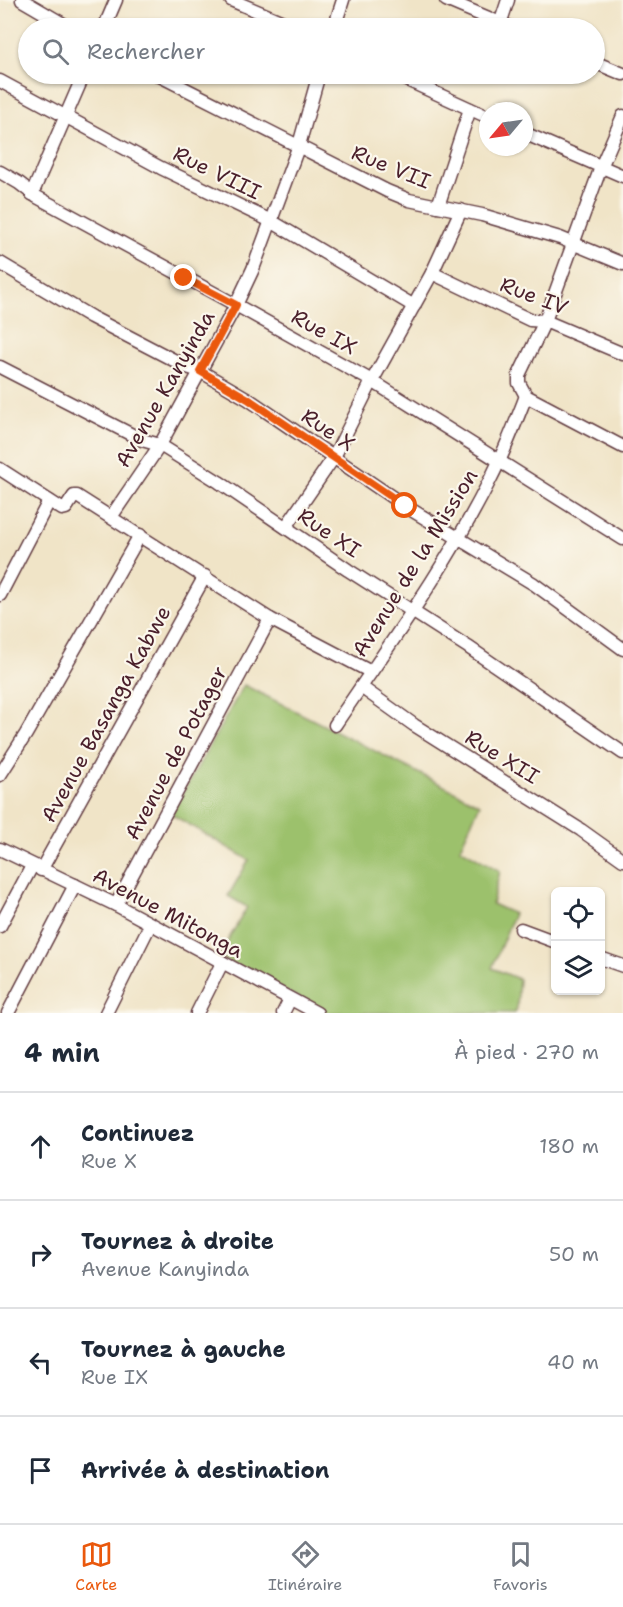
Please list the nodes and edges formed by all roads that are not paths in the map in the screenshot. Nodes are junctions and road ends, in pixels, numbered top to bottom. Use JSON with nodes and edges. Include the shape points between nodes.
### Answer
{"nodes":[{"id":1,"x":22,"y":0,"type":"edge"},
{"id":2,"x":116,"y":0,"type":"edge"},
{"id":3,"x":231,"y":0,"type":"edge"},
{"id":4,"x":343,"y":0,"type":"edge"},
{"id":5,"x":446,"y":0,"type":"edge"},
{"id":6,"x":508,"y":0,"type":"edge"},
{"id":7,"x":53,"y":18,"type":"edge"},
{"id":8,"x":108,"y":18,"type":"edge"},
{"id":9,"x":273,"y":18,"type":"edge"},
{"id":10,"x":337,"y":18,"type":"edge"},
{"id":11,"x":486,"y":18,"type":"edge"},
{"id":12,"x":502,"y":18,"type":"edge"},
{"id":13,"x":605,"y":67,"type":"edge"},
{"id":14,"x":623,"y":74,"type":"edge"},
{"id":15,"x":0,"y":81,"type":"edge"},
{"id":16,"x":80,"y":84,"type":"edge"},
{"id":17,"x":176,"y":84,"type":"edge"},
{"id":18,"x":316,"y":84,"type":"edge"},
{"id":19,"x":416,"y":84,"type":"edge"},
{"id":20,"x":470,"y":109,"type":"junction"},
{"id":21,"x":479,"y":113,"type":"edge"},
{"id":22,"x":623,"y":116,"type":"edge"},
{"id":23,"x":65,"y":117,"type":"junction"},
{"id":24,"x":533,"y":137,"type":"edge"},
{"id":25,"x":299,"y":145,"type":"junction"},
{"id":26,"x":601,"y":167,"type":"junction"},
{"id":27,"x":0,"y":172,"type":"edge"},
{"id":28,"x":623,"y":176,"type":"edge"},
{"id":29,"x":32,"y":194,"type":"junction"},
{"id":30,"x":438,"y":206,"type":"junction"},
{"id":31,"x":461,"y":210,"type":"junction"},
{"id":32,"x":271,"y":220,"type":"junction"},
{"id":33,"x":574,"y":242,"type":"junction"},
{"id":34,"x":0,"y":263,"type":"edge"},
{"id":35,"x":623,"y":264,"type":"edge"},
{"id":36,"x":432,"y":273,"type":"junction"},
{"id":37,"x":236,"y":305,"type":"junction"},
{"id":38,"x":414,"y":306,"type":"junction"},
{"id":39,"x":545,"y":321,"type":"junction"},
{"id":40,"x":623,"y":354,"type":"edge"},
{"id":41,"x":0,"y":367,"type":"edge"},
{"id":42,"x":200,"y":371,"type":"junction"},
{"id":43,"x":372,"y":381,"type":"junction"},
{"id":44,"x":526,"y":396,"type":"junction"},
{"id":45,"x":160,"y":445,"type":"junction"},
{"id":46,"x":623,"y":447,"type":"edge"},
{"id":47,"x":334,"y":457,"type":"junction"},
{"id":48,"x":499,"y":462,"type":"junction"},
{"id":49,"x":0,"y":469,"type":"edge"},
{"id":50,"x":49,"y":501,"type":"junction"},
{"id":51,"x":111,"y":517,"type":"junction"},
{"id":52,"x":286,"y":527,"type":"junction"},
{"id":53,"x":140,"y":535,"type":"junction"},
{"id":54,"x":458,"y":538,"type":"junction"},
{"id":55,"x":623,"y":539,"type":"edge"},
{"id":56,"x":205,"y":576,"type":"junction"},
{"id":57,"x":0,"y":595,"type":"edge"},
{"id":58,"x":411,"y":610,"type":"junction"},
{"id":59,"x":270,"y":619,"type":"junction"},
{"id":60,"x":623,"y":649,"type":"edge"},
{"id":61,"x":371,"y":672,"type":"junction"},
{"id":62,"x":361,"y":687,"type":"junction"},
{"id":63,"x":335,"y":725,"type":"dead end"},
{"id":64,"x":623,"y":753,"type":"edge"},
{"id":65,"x":0,"y":775,"type":"edge"},
{"id":66,"x":0,"y":849,"type":"edge"},
{"id":67,"x":623,"y":860,"type":"edge"},
{"id":68,"x":37,"y":868,"type":"junction"},
{"id":69,"x":75,"y":885,"type":"junction"},
{"id":70,"x":116,"y":905,"type":"junction"},
{"id":71,"x":150,"y":925,"type":"junction"},
{"id":72,"x":0,"y":926,"type":"edge"},
{"id":73,"x":521,"y":929,"type":"dead end"},
{"id":74,"x":552,"y":941,"type":"edge"},
{"id":75,"x":605,"y":960,"type":"edge"},
{"id":76,"x":222,"y":963,"type":"junction"},
{"id":77,"x":623,"y":966,"type":"edge"},
{"id":78,"x":290,"y":999,"type":"junction"},
{"id":79,"x":8,"y":1013,"type":"edge"},
{"id":80,"x":106,"y":1013,"type":"edge"},
{"id":81,"x":197,"y":1013,"type":"edge"},
{"id":82,"x":283,"y":1013,"type":"edge"},
{"id":83,"x":317,"y":1013,"type":"edge"}],
"edges":[{"from":1,"to":7,"type":"street"},
{"from":2,"to":8,"type":"street"},
{"from":3,"to":9,"type":"street"},
{"from":4,"to":10,"type":"street"},
{"from":5,"to":11,"type":"street"},
{"from":6,"to":12,"type":"street"},
{"from":13,"to":14,"type":"street"},
{"from":15,"to":23,"type":"street","name":"Rue VIII"},
{"from":16,"to":23,"type":"street"},
{"from":17,"to":25,"type":"street","name":"Rue VII"},
{"from":18,"to":25,"type":"street","name":"Avenue Kanyinda"},
{"from":19,"to":20,"type":"street"},
{"from":20,"to":21,"type":"street"},
{"from":20,"to":30,"type":"street"},
{"from":22,"to":26,"type":"street"},
{"from":23,"to":29,"type":"street"},
{"from":23,"to":32,"type":"street","name":"Rue VIII","via":[[208,192]]},
{"from":24,"to":26,"type":"street"},
{"from":25,"to":30,"type":"street","name":"Rue VII","via":[[387,191]]},
{"from":25,"to":32,"type":"street","name":"Avenue Kanyinda"},
{"from":26,"to":28,"type":"street"},
{"from":26,"to":33,"type":"street"},
{"from":27,"to":29,"type":"street","name":"Rue IX"},
{"from":29,"to":37,"type":"street","name":"Rue IX"},
{"from":30,"to":31,"type":"street","name":"Rue VII"},
{"from":31,"to":33,"type":"street","name":"Rue VII"},
{"from":31,"to":36,"type":"street"},
{"from":32,"to":37,"type":"street","name":"Avenue Kanyinda"},
{"from":32,"to":38,"type":"street","name":"Rue VIII"},
{"from":33,"to":35,"type":"street","name":"Rue VII"},
{"from":33,"to":39,"type":"street"},
{"from":34,"to":42,"type":"street","name":"Rue X","via":[[91,317]]},
{"from":36,"to":38,"type":"street"},
{"from":36,"to":39,"type":"street","name":"Rue IV","via":[[530,320]]},
{"from":37,"to":42,"type":"street","name":"Avenue Kanyinda"},
{"from":37,"to":43,"type":"street","name":"Rue IX"},
{"from":38,"to":43,"type":"street"},
{"from":39,"to":40,"type":"street","name":"Rue IV"},
{"from":39,"to":44,"type":"street","via":[[519,375]]},
{"from":41,"to":45,"type":"street","name":"Rue XI","via":[[142,440]]},
{"from":42,"to":45,"type":"street","name":"Avenue Kanyinda"},
{"from":42,"to":47,"type":"street","name":"Rue X"},
{"from":43,"to":47,"type":"street"},
{"from":43,"to":48,"type":"street","name":"Rue IX"},
{"from":44,"to":46,"type":"street"},
{"from":44,"to":48,"type":"street","name":"Avenue de la Mission"},
{"from":45,"to":51,"type":"street","name":"Avenue Kanyinda"},
{"from":45,"to":52,"type":"street","name":"Rue XI"},
{"from":47,"to":52,"type":"street"},
{"from":47,"to":54,"type":"street","name":"Rue X"},
{"from":48,"to":54,"type":"street","name":"Avenue de la Mission"},
{"from":48,"to":55,"type":"street","name":"Rue IX"},
{"from":49,"to":50,"type":"street"},
{"from":50,"to":51,"type":"street","via":[[64,509],[77,496]]},
{"from":50,"to":57,"type":"street"},
{"from":51,"to":53,"type":"street"},
{"from":52,"to":58,"type":"street","name":"Rue XI"},
{"from":53,"to":56,"type":"street"},
{"from":53,"to":65,"type":"street"},
{"from":54,"to":58,"type":"street","name":"Avenue de la Mission"},
{"from":54,"to":60,"type":"street","name":"Rue X","via":[[534,584]]},
{"from":56,"to":59,"type":"street"},
{"from":56,"to":68,"type":"street","name":"Avenue Basanga Kabwe"},
{"from":58,"to":61,"type":"street","name":"Avenue de la Mission"},
{"from":58,"to":64,"type":"street","name":"Rue XI"},
{"from":59,"to":61,"type":"street"},
{"from":59,"to":70,"type":"street","name":"Avenue de Potager"},
{"from":61,"to":62,"type":"street","name":"Avenue de la Mission"},
{"from":62,"to":63,"type":"street","name":"Avenue de la Mission"},
{"from":62,"to":67,"type":"street","name":"Rue XII"},
{"from":66,"to":68,"type":"street","name":"Avenue Mitonga"},
{"from":68,"to":69,"type":"street","name":"Avenue Mitonga"},
{"from":68,"to":72,"type":"street","name":"Avenue Basanga Kabwe"},
{"from":69,"to":70,"type":"street","name":"Avenue Mitonga"},
{"from":69,"to":79,"type":"street"},
{"from":70,"to":71,"type":"street","name":"Avenue Mitonga"},
{"from":71,"to":76,"type":"street","name":"Avenue Mitonga"},
{"from":71,"to":80,"type":"street"},
{"from":73,"to":74,"type":"street"},
{"from":75,"to":77,"type":"street"},
{"from":76,"to":78,"type":"street","name":"Avenue Mitonga"},
{"from":76,"to":81,"type":"street"},
{"from":78,"to":82,"type":"street"},
{"from":78,"to":83,"type":"street","name":"Avenue Mitonga"}]}
